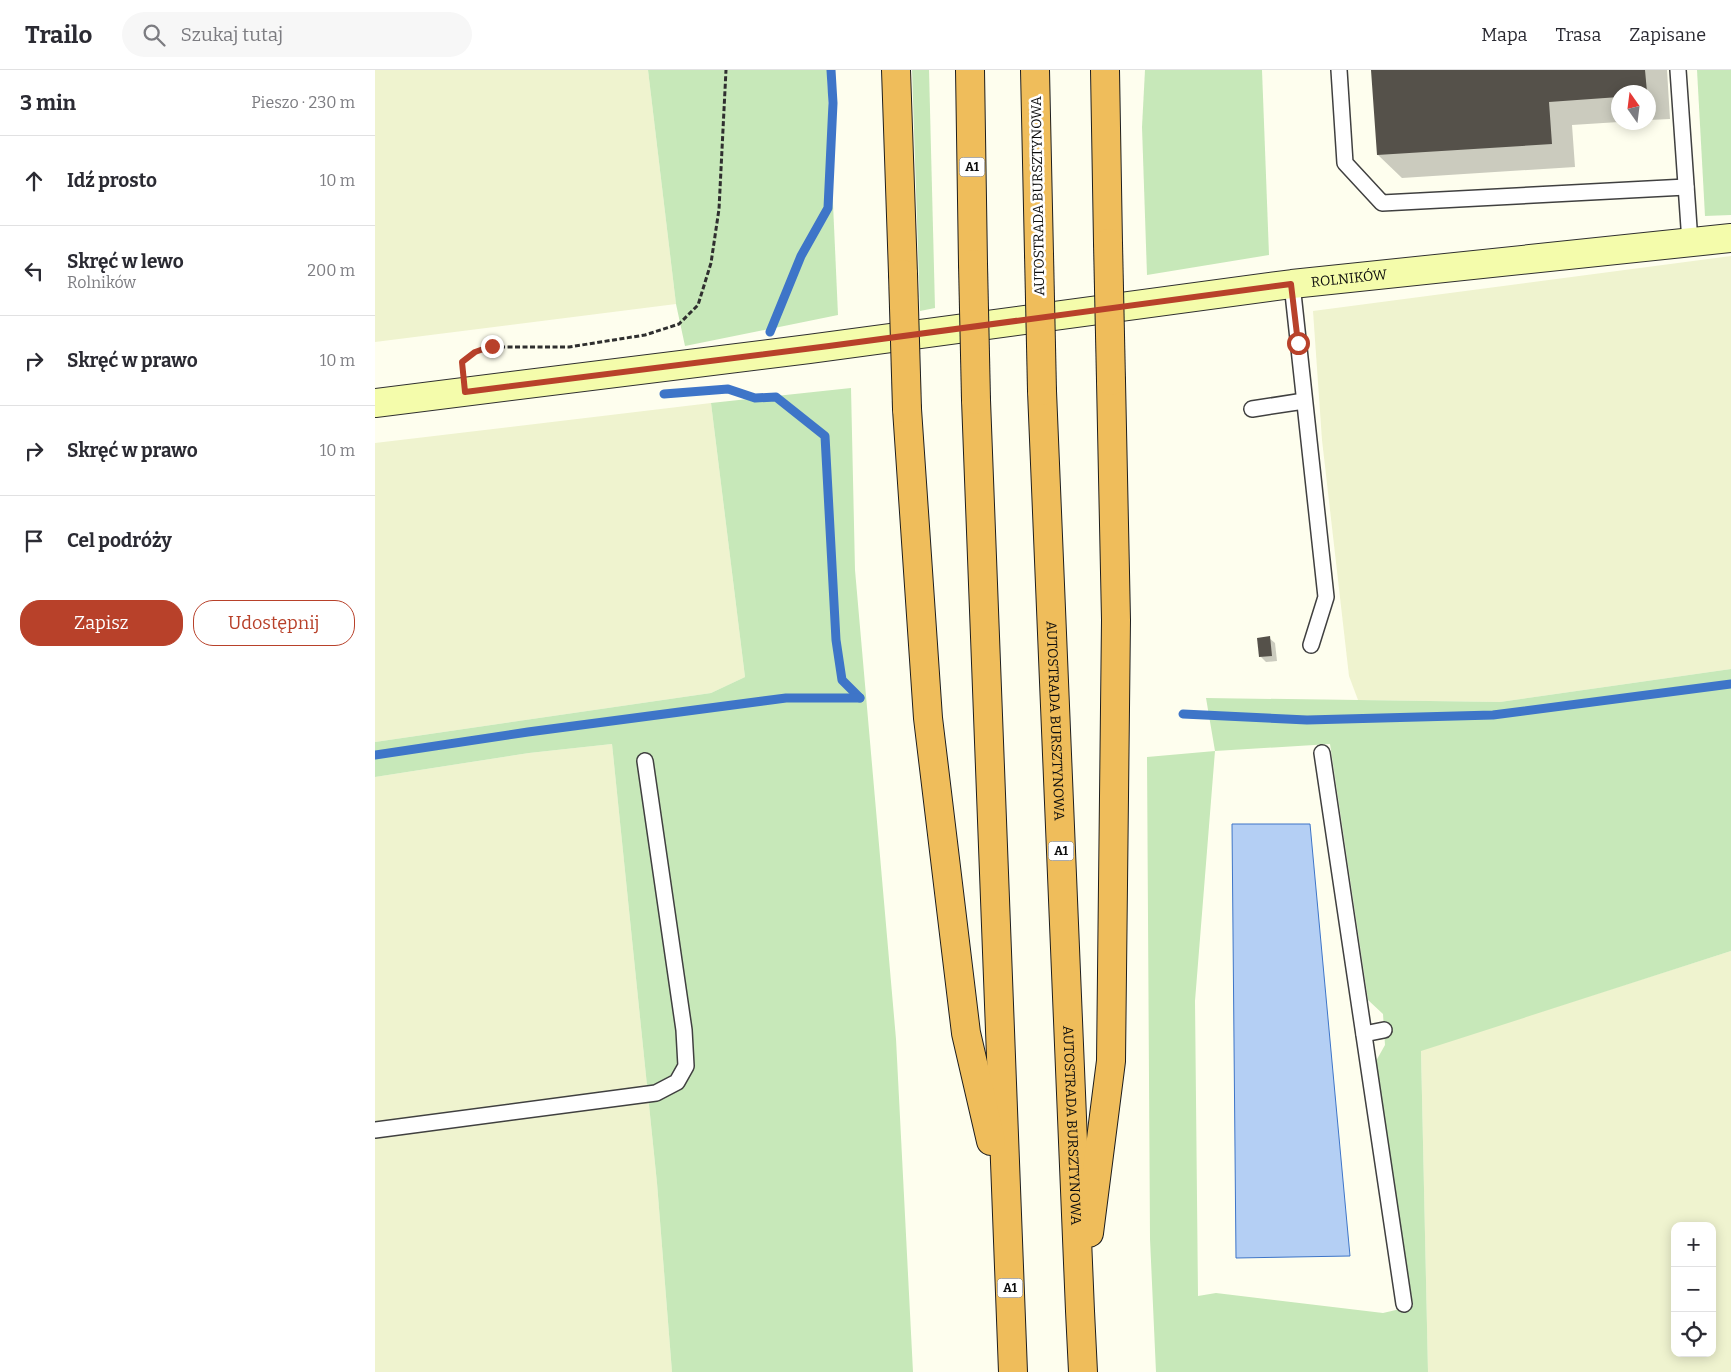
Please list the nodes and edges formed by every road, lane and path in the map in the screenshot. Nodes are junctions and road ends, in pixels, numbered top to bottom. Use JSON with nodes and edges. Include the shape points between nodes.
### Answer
{"nodes":[{"id":1,"x":726,"y":70,"type":"edge"},
{"id":2,"x":896,"y":70,"type":"edge"},
{"id":3,"x":970,"y":70,"type":"edge"},
{"id":4,"x":1035,"y":70,"type":"edge"},
{"id":5,"x":1105,"y":70,"type":"edge"},
{"id":6,"x":1339,"y":70,"type":"edge"},
{"id":7,"x":1678,"y":70,"type":"edge"},
{"id":8,"x":1686,"y":187,"type":"junction"},
{"id":9,"x":1731,"y":238,"type":"edge"},
{"id":10,"x":1690,"y":242,"type":"junction"},
{"id":11,"x":1291,"y":284,"type":"junction"},
{"id":12,"x":465,"y":392,"type":"junction"},
{"id":13,"x":1305,"y":401,"type":"junction"},
{"id":14,"x":375,"y":404,"type":"edge"},
{"id":15,"x":1252,"y":409,"type":"dead end"},
{"id":16,"x":1311,"y":645,"type":"dead end"},
{"id":17,"x":1322,"y":753,"type":"dead end"},
{"id":18,"x":645,"y":761,"type":"dead end"},
{"id":19,"x":1384,"y":1030,"type":"dead end"},
{"id":20,"x":1364,"y":1034,"type":"junction"},
{"id":21,"x":375,"y":1130,"type":"edge"},
{"id":22,"x":1006,"y":1204,"type":"junction"},
{"id":23,"x":1404,"y":1304,"type":"dead end"},
{"id":24,"x":1079,"y":1311,"type":"junction"},
{"id":25,"x":1013,"y":1372,"type":"edge"},
{"id":26,"x":1083,"y":1372,"type":"edge"}],
"edges":[{"from":1,"to":12,"type":"path","via":[[719,208],[711,263],[698,305],[679,324],[645,335],[569,347],[492,346],[475,352],[462,362]]},
{"from":2,"to":22,"type":"highway","bridge":true,"via":[[907,409],[928,718],[966,1033]]},
{"from":3,"to":22,"type":"highway","number":"A1","bridge":true,"via":[[975,400]]},
{"from":4,"to":24,"type":"highway","name":"AUTOSTRADA BURSZTYNOWA","number":"A1","bridge":true,"via":[[1042,391]]},
{"from":5,"to":24,"type":"highway","bridge":true,"via":[[1116,620],[1111,1061]]},
{"from":6,"to":8,"type":"lane","via":[[1345,163],[1381,203]]},
{"from":7,"to":8,"type":"lane"},
{"from":8,"to":10,"type":"lane"},
{"from":9,"to":10,"type":"street","name":"ROLNIKÓW"},
{"from":10,"to":11,"type":"street","name":"ROLNIKÓW"},
{"from":11,"to":12,"type":"street","name":"ROLNIKÓW"},
{"from":11,"to":13,"type":"lane"},
{"from":12,"to":14,"type":"street","name":"ROLNIKÓW"},
{"from":13,"to":15,"type":"lane"},
{"from":13,"to":16,"type":"lane","via":[[1326,598]]},
{"from":17,"to":20,"type":"lane"},
{"from":18,"to":21,"type":"lane","via":[[684,1030],[686,1066],[677,1082],[656,1093]]},
{"from":19,"to":20,"type":"lane"},
{"from":20,"to":23,"type":"lane"},
{"from":22,"to":25,"type":"highway","number":"A1"},
{"from":24,"to":26,"type":"highway","name":"AUTOSTRADA BURSZTYNOWA","number":"A1"}]}
